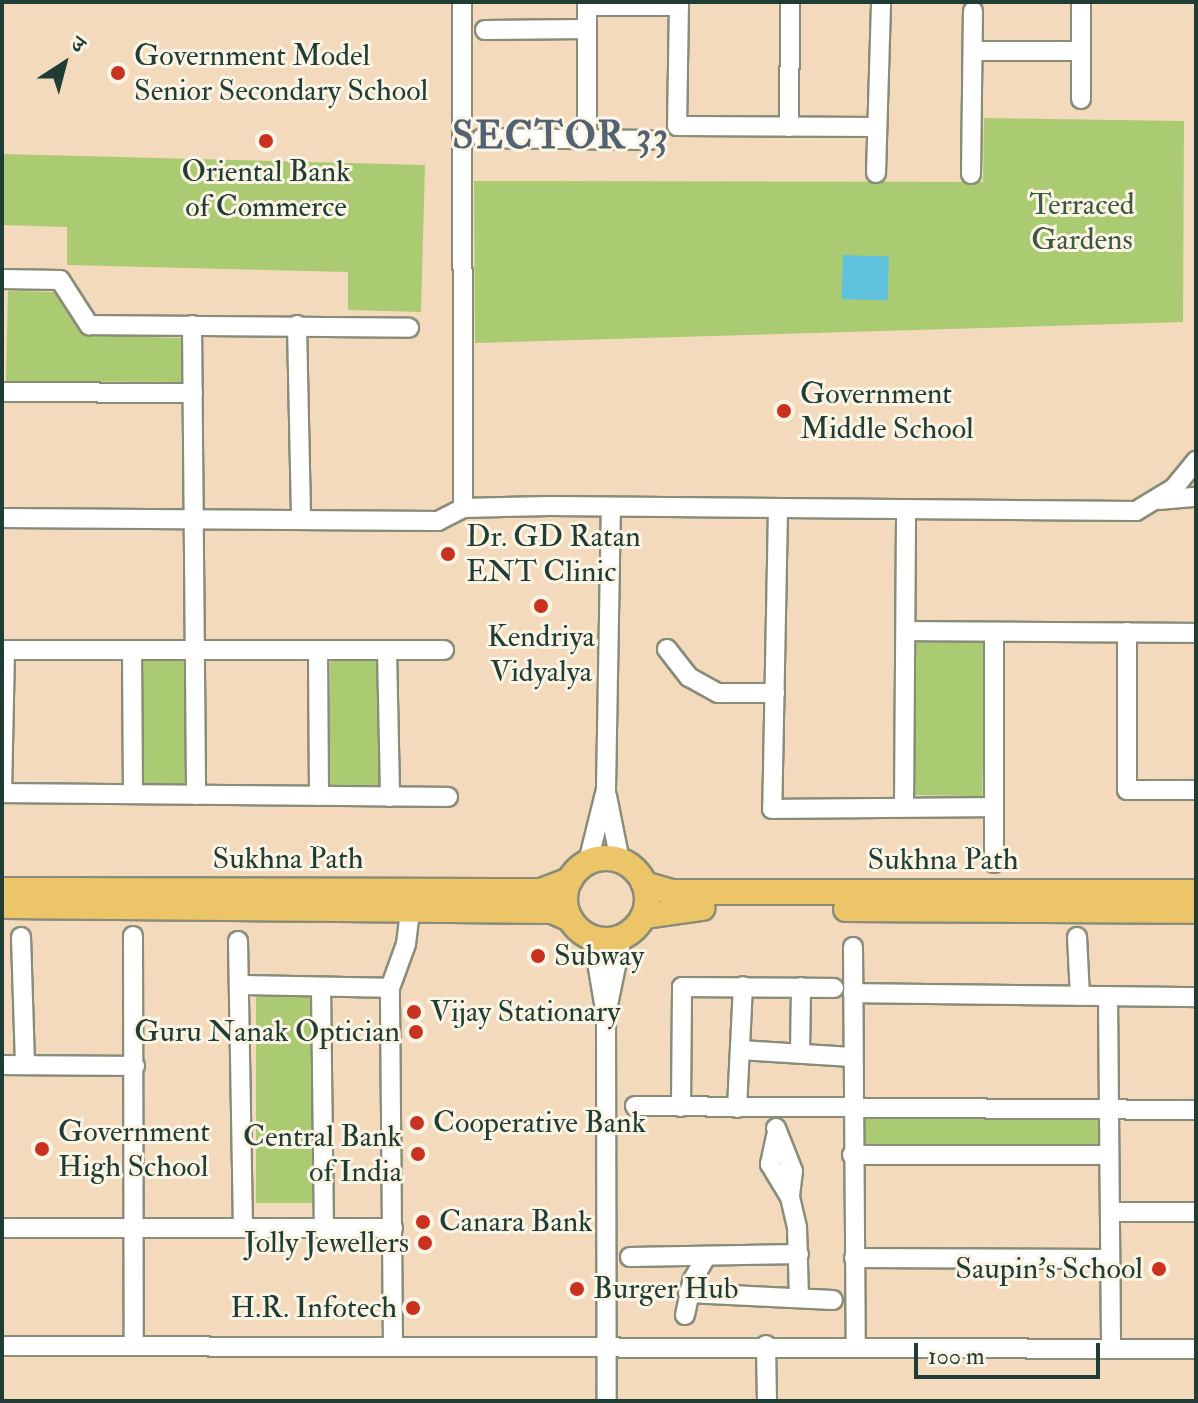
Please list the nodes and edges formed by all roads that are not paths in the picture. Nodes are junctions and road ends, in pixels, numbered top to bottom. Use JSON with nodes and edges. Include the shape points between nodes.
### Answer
{"nodes":[{"id":1,"x":462,"y":2,"type":"edge"},
{"id":2,"x":790,"y":2,"type":"edge"},
{"id":3,"x":881,"y":2,"type":"edge"},
{"id":4,"x":1081,"y":2,"type":"edge"},
{"id":5,"x":587,"y":4,"type":"edge"},
{"id":6,"x":679,"y":4,"type":"edge"},
{"id":7,"x":973,"y":11,"type":"dead end"},
{"id":8,"x":587,"y":29,"type":"junction"},
{"id":9,"x":485,"y":30,"type":"dead end"},
{"id":10,"x":973,"y":51,"type":"junction"},
{"id":11,"x":1081,"y":51,"type":"junction"},
{"id":12,"x":1081,"y":99,"type":"dead end"},
{"id":13,"x":789,"y":127,"type":"junction"},
{"id":14,"x":877,"y":127,"type":"junction"},
{"id":15,"x":482,"y":138,"type":"dead end"},
{"id":16,"x":587,"y":139,"type":"junction"},
{"id":17,"x":649,"y":140,"type":"dead end"},
{"id":18,"x":876,"y":173,"type":"dead end"},
{"id":19,"x":971,"y":174,"type":"dead end"},
{"id":20,"x":2,"y":279,"type":"edge"},
{"id":21,"x":192,"y":325,"type":"junction"},
{"id":22,"x":297,"y":325,"type":"junction"},
{"id":23,"x":409,"y":328,"type":"dead end"},
{"id":24,"x":2,"y":392,"type":"edge"},
{"id":25,"x":193,"y":393,"type":"junction"},
{"id":26,"x":1196,"y":461,"type":"edge"},
{"id":27,"x":1196,"y":497,"type":"edge"},
{"id":28,"x":1158,"y":500,"type":"junction"},
{"id":29,"x":463,"y":508,"type":"junction"},
{"id":30,"x":611,"y":508,"type":"junction"},
{"id":31,"x":778,"y":510,"type":"junction"},
{"id":32,"x":906,"y":511,"type":"junction"},
{"id":33,"x":194,"y":516,"type":"junction"},
{"id":34,"x":301,"y":516,"type":"junction"},
{"id":35,"x":2,"y":518,"type":"edge"},
{"id":36,"x":906,"y":631,"type":"junction"},
{"id":37,"x":994,"y":632,"type":"junction"},
{"id":38,"x":1127,"y":632,"type":"junction"},
{"id":39,"x":1196,"y":633,"type":"edge"},
{"id":40,"x":667,"y":649,"type":"dead end"},
{"id":41,"x":4,"y":650,"type":"edge"},
{"id":42,"x":132,"y":650,"type":"junction"},
{"id":43,"x":196,"y":650,"type":"junction"},
{"id":44,"x":318,"y":650,"type":"junction"},
{"id":45,"x":387,"y":650,"type":"junction"},
{"id":46,"x":444,"y":650,"type":"dead end"},
{"id":47,"x":775,"y":693,"type":"junction"},
{"id":48,"x":606,"y":789,"type":"junction"},
{"id":49,"x":1196,"y":790,"type":"edge"},
{"id":50,"x":2,"y":793,"type":"edge"},
{"id":51,"x":133,"y":794,"type":"junction"},
{"id":52,"x":196,"y":795,"type":"junction"},
{"id":53,"x":319,"y":796,"type":"junction"},
{"id":54,"x":390,"y":797,"type":"junction"},
{"id":55,"x":448,"y":797,"type":"dead end"},
{"id":56,"x":904,"y":807,"type":"junction"},
{"id":57,"x":994,"y":807,"type":"junction"},
{"id":58,"x":620,"y":861,"type":"junction"},
{"id":59,"x":588,"y":862,"type":"junction"},
{"id":60,"x":994,"y":863,"type":"dead end"},
{"id":61,"x":570,"y":880,"type":"junction"},
{"id":62,"x":644,"y":884,"type":"junction"},
{"id":63,"x":2,"y":890,"type":"edge"},
{"id":64,"x":1196,"y":892,"type":"edge"},
{"id":65,"x":2,"y":906,"type":"edge"},
{"id":66,"x":410,"y":910,"type":"junction"},
{"id":67,"x":1196,"y":911,"type":"edge"},
{"id":68,"x":644,"y":916,"type":"junction"},
{"id":69,"x":570,"y":919,"type":"junction"},
{"id":70,"x":133,"y":936,"type":"dead end"},
{"id":71,"x":21,"y":937,"type":"dead end"},
{"id":72,"x":622,"y":937,"type":"junction"},
{"id":73,"x":1077,"y":937,"type":"dead end"},
{"id":74,"x":593,"y":938,"type":"junction"},
{"id":75,"x":238,"y":941,"type":"dead end"},
{"id":76,"x":853,"y":947,"type":"dead end"},
{"id":77,"x":239,"y":985,"type":"junction"},
{"id":78,"x":743,"y":986,"type":"junction"},
{"id":79,"x":321,"y":987,"type":"junction"},
{"id":80,"x":801,"y":987,"type":"junction"},
{"id":81,"x":390,"y":988,"type":"junction"},
{"id":82,"x":834,"y":988,"type":"dead end"},
{"id":83,"x":853,"y":993,"type":"junction"},
{"id":84,"x":1080,"y":996,"type":"junction"},
{"id":85,"x":1108,"y":996,"type":"junction"},
{"id":86,"x":1196,"y":997,"type":"edge"},
{"id":87,"x":606,"y":1016,"type":"junction"},
{"id":88,"x":740,"y":1050,"type":"junction"},
{"id":89,"x":800,"y":1053,"type":"junction"},
{"id":90,"x":852,"y":1057,"type":"junction"},
{"id":91,"x":2,"y":1065,"type":"edge"},
{"id":92,"x":25,"y":1065,"type":"junction"},
{"id":93,"x":135,"y":1066,"type":"junction"},
{"id":94,"x":635,"y":1106,"type":"dead end"},
{"id":95,"x":681,"y":1107,"type":"junction"},
{"id":96,"x":737,"y":1108,"type":"junction"},
{"id":97,"x":774,"y":1109,"type":"junction"},
{"id":98,"x":1108,"y":1110,"type":"junction"},
{"id":99,"x":1196,"y":1110,"type":"edge"},
{"id":100,"x":852,"y":1111,"type":"junction"},
{"id":101,"x":852,"y":1155,"type":"junction"},
{"id":102,"x":1108,"y":1155,"type":"junction"},
{"id":103,"x":1110,"y":1212,"type":"junction"},
{"id":104,"x":1196,"y":1212,"type":"edge"},
{"id":105,"x":2,"y":1228,"type":"edge"},
{"id":106,"x":134,"y":1228,"type":"junction"},
{"id":107,"x":243,"y":1228,"type":"junction"},
{"id":108,"x":324,"y":1228,"type":"junction"},
{"id":109,"x":393,"y":1228,"type":"junction"},
{"id":110,"x":799,"y":1254,"type":"junction"},
{"id":111,"x":630,"y":1257,"type":"dead end"},
{"id":112,"x":706,"y":1257,"type":"junction"},
{"id":113,"x":854,"y":1258,"type":"junction"},
{"id":114,"x":1110,"y":1259,"type":"junction"},
{"id":115,"x":688,"y":1293,"type":"junction"},
{"id":116,"x":799,"y":1298,"type":"junction"},
{"id":117,"x":833,"y":1300,"type":"dead end"},
{"id":118,"x":685,"y":1315,"type":"dead end"},
{"id":119,"x":393,"y":1345,"type":"junction"},
{"id":120,"x":606,"y":1345,"type":"junction"},
{"id":121,"x":766,"y":1345,"type":"junction"},
{"id":122,"x":2,"y":1346,"type":"edge"},
{"id":123,"x":134,"y":1346,"type":"junction"},
{"id":124,"x":856,"y":1346,"type":"junction"},
{"id":125,"x":1111,"y":1347,"type":"junction"},
{"id":126,"x":1196,"y":1349,"type":"edge"},
{"id":127,"x":607,"y":1401,"type":"edge"},
{"id":128,"x":767,"y":1401,"type":"edge"}],
"edges":[{"from":1,"to":29,"type":"street"},
{"from":2,"to":13,"type":"street"},
{"from":3,"to":14,"type":"street"},
{"from":4,"to":11,"type":"street"},
{"from":5,"to":6,"type":"street"},
{"from":5,"to":8,"type":"street"},
{"from":6,"to":13,"type":"street","via":[[677,126]]},
{"from":7,"to":10,"type":"street"},
{"from":8,"to":9,"type":"street"},
{"from":8,"to":16,"type":"street"},
{"from":10,"to":11,"type":"street"},
{"from":10,"to":19,"type":"street"},
{"from":11,"to":12,"type":"street"},
{"from":13,"to":14,"type":"street"},
{"from":14,"to":18,"type":"street"},
{"from":15,"to":16,"type":"street"},
{"from":16,"to":17,"type":"street"},
{"from":20,"to":21,"type":"street","via":[[60,280],[89,325]]},
{"from":21,"to":22,"type":"street"},
{"from":21,"to":25,"type":"street"},
{"from":22,"to":23,"type":"street"},
{"from":22,"to":34,"type":"street"},
{"from":24,"to":25,"type":"street"},
{"from":25,"to":33,"type":"street"},
{"from":26,"to":28,"type":"street"},
{"from":27,"to":28,"type":"street"},
{"from":28,"to":32,"type":"street","via":[[1136,511]]},
{"from":29,"to":30,"type":"street"},
{"from":29,"to":34,"type":"street","via":[[438,521]]},
{"from":30,"to":31,"type":"street"},
{"from":30,"to":48,"type":"street"},
{"from":31,"to":32,"type":"street"},
{"from":31,"to":47,"type":"street"},
{"from":32,"to":36,"type":"street"},
{"from":33,"to":34,"type":"street"},
{"from":33,"to":35,"type":"street"},
{"from":33,"to":43,"type":"street"},
{"from":36,"to":37,"type":"street"},
{"from":36,"to":56,"type":"street"},
{"from":37,"to":38,"type":"street"},
{"from":37,"to":57,"type":"street"},
{"from":38,"to":39,"type":"street"},
{"from":38,"to":49,"type":"street","via":[[1127,790]]},
{"from":40,"to":47,"type":"street","via":[[689,677],[718,693]]},
{"from":41,"to":42,"type":"street"},
{"from":41,"to":50,"type":"street"},
{"from":42,"to":43,"type":"street"},
{"from":42,"to":51,"type":"street"},
{"from":43,"to":44,"type":"street"},
{"from":43,"to":52,"type":"street"},
{"from":44,"to":45,"type":"street"},
{"from":44,"to":53,"type":"street"},
{"from":45,"to":46,"type":"street"},
{"from":45,"to":54,"type":"street"},
{"from":47,"to":56,"type":"street","via":[[772,809]]},
{"from":48,"to":58,"type":"street"},
{"from":48,"to":59,"type":"street"},
{"from":50,"to":51,"type":"street"},
{"from":51,"to":52,"type":"street"},
{"from":52,"to":53,"type":"street"},
{"from":53,"to":54,"type":"street"},
{"from":54,"to":55,"type":"street"},
{"from":56,"to":57,"type":"street"},
{"from":57,"to":60,"type":"street"},
{"from":58,"to":59,"type":"main road"},
{"from":58,"to":62,"type":"main road"},
{"from":59,"to":61,"type":"main road"},
{"from":61,"to":63,"type":"main road","name":"Sukhna Path","via":[[541,891]]},
{"from":61,"to":69,"type":"main road","via":[[565,901]]},
{"from":62,"to":64,"type":"main road","name":"Sukhna Path","via":[[672,892]]},
{"from":62,"to":68,"type":"main road"},
{"from":65,"to":66,"type":"main road","name":"Sukhna Path"},
{"from":66,"to":69,"type":"main road","name":"Sukhna Path","via":[[552,911]]},
{"from":66,"to":81,"type":"street","via":[[406,944]]},
{"from":67,"to":68,"type":"main road","name":"Sukhna Path","via":[[676,908]]},
{"from":68,"to":72,"type":"main road"},
{"from":69,"to":74,"type":"main road"},
{"from":70,"to":93,"type":"street"},
{"from":71,"to":92,"type":"street"},
{"from":72,"to":74,"type":"main road"},
{"from":72,"to":87,"type":"street"},
{"from":73,"to":84,"type":"street"},
{"from":74,"to":87,"type":"street"},
{"from":75,"to":77,"type":"street"},
{"from":76,"to":83,"type":"street"},
{"from":77,"to":79,"type":"street"},
{"from":77,"to":107,"type":"street"},
{"from":78,"to":80,"type":"street"},
{"from":78,"to":88,"type":"street"},
{"from":78,"to":95,"type":"street","via":[[687,985],[680,990]]},
{"from":79,"to":81,"type":"street"},
{"from":79,"to":108,"type":"street"},
{"from":80,"to":82,"type":"street"},
{"from":80,"to":89,"type":"street"},
{"from":81,"to":109,"type":"street"},
{"from":83,"to":84,"type":"street"},
{"from":83,"to":90,"type":"street"},
{"from":84,"to":85,"type":"street"},
{"from":85,"to":86,"type":"street"},
{"from":85,"to":98,"type":"street"},
{"from":87,"to":120,"type":"street"},
{"from":88,"to":89,"type":"street"},
{"from":88,"to":96,"type":"street"},
{"from":89,"to":90,"type":"street"},
{"from":90,"to":100,"type":"street"},
{"from":91,"to":92,"type":"street"},
{"from":92,"to":93,"type":"street"},
{"from":93,"to":106,"type":"street"},
{"from":94,"to":95,"type":"street"},
{"from":95,"to":96,"type":"street"},
{"from":96,"to":97,"type":"street"},
{"from":97,"to":100,"type":"street"},
{"from":97,"to":110,"type":"street","via":[[770,1164],[790,1197]]},
{"from":98,"to":99,"type":"street"},
{"from":98,"to":100,"type":"street"},
{"from":98,"to":102,"type":"street"},
{"from":100,"to":101,"type":"street"},
{"from":101,"to":102,"type":"street"},
{"from":101,"to":113,"type":"street"},
{"from":102,"to":103,"type":"street"},
{"from":103,"to":104,"type":"street"},
{"from":103,"to":114,"type":"street"},
{"from":105,"to":106,"type":"street"},
{"from":106,"to":107,"type":"street"},
{"from":106,"to":123,"type":"street"},
{"from":107,"to":108,"type":"street"},
{"from":108,"to":109,"type":"street"},
{"from":109,"to":119,"type":"street"},
{"from":110,"to":112,"type":"street"},
{"from":110,"to":116,"type":"street"},
{"from":111,"to":112,"type":"street"},
{"from":112,"to":115,"type":"street"},
{"from":113,"to":114,"type":"street"},
{"from":113,"to":124,"type":"street"},
{"from":114,"to":125,"type":"street"},
{"from":115,"to":116,"type":"street"},
{"from":115,"to":118,"type":"street"},
{"from":116,"to":117,"type":"street"},
{"from":119,"to":120,"type":"street"},
{"from":119,"to":123,"type":"street"},
{"from":120,"to":121,"type":"street"},
{"from":120,"to":127,"type":"street"},
{"from":121,"to":124,"type":"street"},
{"from":121,"to":128,"type":"street"},
{"from":122,"to":123,"type":"street"},
{"from":124,"to":125,"type":"street"},
{"from":125,"to":126,"type":"street"}]}
